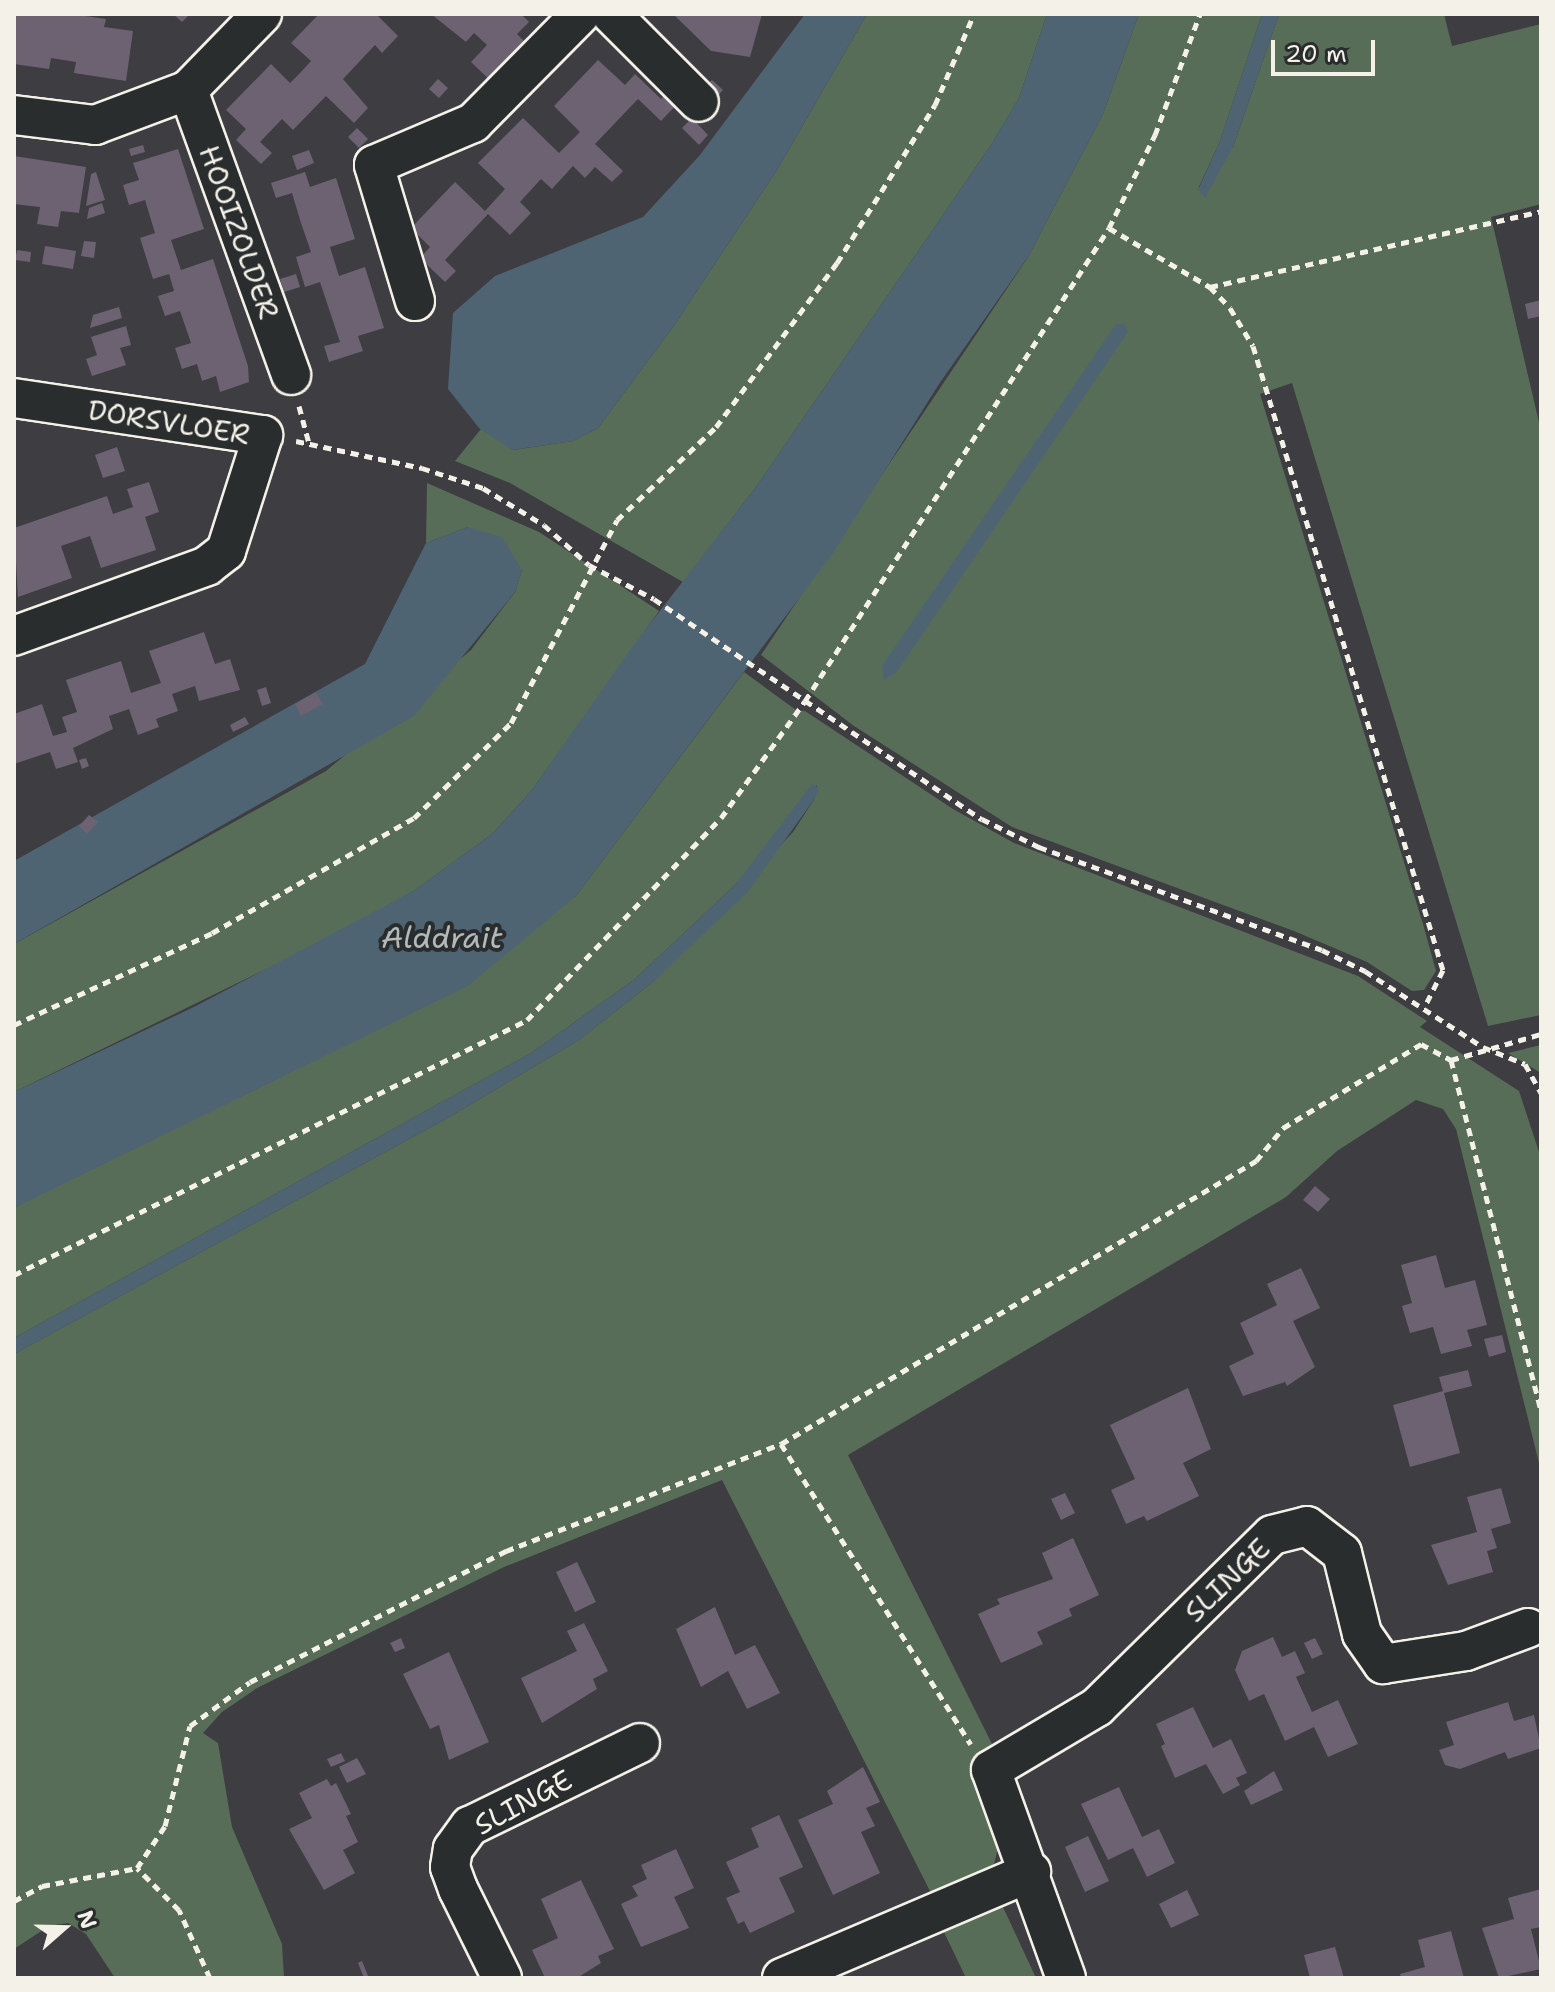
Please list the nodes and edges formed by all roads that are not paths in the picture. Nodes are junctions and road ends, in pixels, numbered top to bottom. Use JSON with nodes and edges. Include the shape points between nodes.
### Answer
{"nodes":[{"id":1,"x":262,"y":14,"type":"edge"},
{"id":2,"x":581,"y":14,"type":"edge"},
{"id":3,"x":611,"y":14,"type":"edge"},
{"id":4,"x":188,"y":90,"type":"junction"},
{"id":5,"x":699,"y":102,"type":"dead end"},
{"id":6,"x":14,"y":115,"type":"edge"},
{"id":7,"x":415,"y":301,"type":"dead end"},
{"id":8,"x":291,"y":375,"type":"dead end"},
{"id":9,"x":14,"y":398,"type":"edge"},
{"id":10,"x":14,"y":636,"type":"edge"},
{"id":11,"x":1528,"y":1628,"type":"dead end"},
{"id":12,"x":640,"y":1743,"type":"dead end"},
{"id":13,"x":1031,"y":1872,"type":"junction"},
{"id":14,"x":502,"y":1978,"type":"edge"},
{"id":15,"x":782,"y":1978,"type":"edge"},
{"id":16,"x":1066,"y":1978,"type":"edge"}],
"edges":[{"from":1,"to":4,"type":"street"},
{"from":2,"to":7,"type":"street","via":[[473,123],[374,165]]},
{"from":3,"to":5,"type":"street"},
{"from":4,"to":6,"type":"street","via":[[95,125]]},
{"from":4,"to":8,"type":"street","name":"HOOIZOLDER"},
{"from":9,"to":10,"type":"street","name":"DORSVLOER","via":[[263,435],[226,551],[207,566]]},
{"from":11,"to":13,"type":"street","name":"SLINGE","via":[[1466,1651],[1383,1664],[1362,1634],[1342,1553],[1307,1526],[1272,1535],[1097,1707],[991,1770]]},
{"from":12,"to":14,"type":"street","name":"SLINGE","via":[[470,1826],[453,1849],[450,1867],[458,1889]]},
{"from":13,"to":15,"type":"street"},
{"from":13,"to":16,"type":"street"}]}
